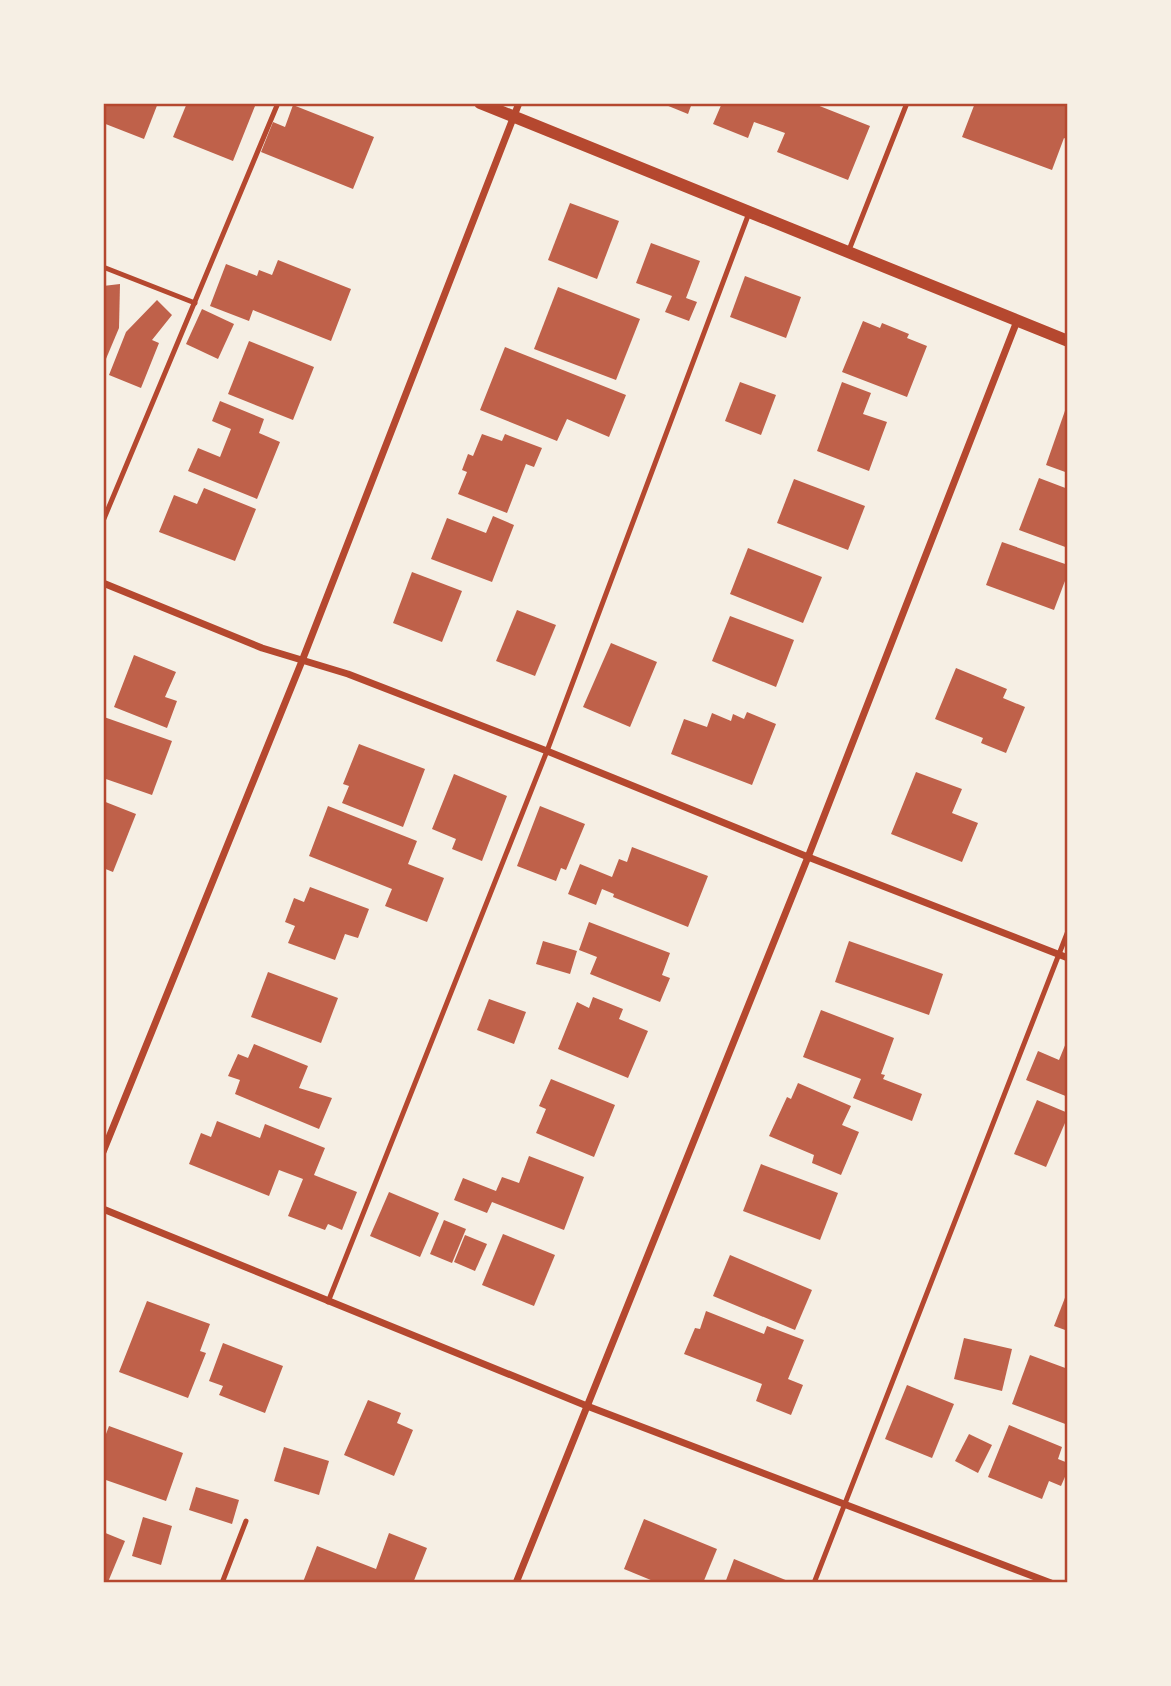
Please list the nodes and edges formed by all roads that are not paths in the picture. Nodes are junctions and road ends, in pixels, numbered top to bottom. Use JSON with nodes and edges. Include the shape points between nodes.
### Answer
{"nodes":[{"id":1,"x":278,"y":103,"type":"edge"},
{"id":2,"x":480,"y":103,"type":"edge"},
{"id":3,"x":519,"y":103,"type":"edge"},
{"id":4,"x":908,"y":103,"type":"edge"},
{"id":5,"x":513,"y":116,"type":"junction"},
{"id":6,"x":750,"y":213,"type":"junction"},
{"id":7,"x":848,"y":253,"type":"junction"},
{"id":8,"x":103,"y":267,"type":"edge"},
{"id":9,"x":195,"y":303,"type":"junction"},
{"id":10,"x":1017,"y":321,"type":"junction"},
{"id":11,"x":1068,"y":341,"type":"edge"},
{"id":12,"x":103,"y":521,"type":"edge"},
{"id":13,"x":103,"y":583,"type":"edge"},
{"id":14,"x":302,"y":660,"type":"junction"},
{"id":15,"x":547,"y":751,"type":"junction"},
{"id":16,"x":808,"y":857,"type":"junction"},
{"id":17,"x":1068,"y":931,"type":"edge"},
{"id":18,"x":1059,"y":954,"type":"junction"},
{"id":19,"x":1068,"y":958,"type":"edge"},
{"id":20,"x":103,"y":1152,"type":"edge"},
{"id":21,"x":103,"y":1209,"type":"edge"},
{"id":22,"x":328,"y":1302,"type":"junction"},
{"id":23,"x":587,"y":1406,"type":"junction"},
{"id":24,"x":845,"y":1504,"type":"junction"},
{"id":25,"x":246,"y":1521,"type":"dead end"},
{"id":26,"x":222,"y":1583,"type":"edge"},
{"id":27,"x":516,"y":1583,"type":"edge"},
{"id":28,"x":814,"y":1583,"type":"edge"},
{"id":29,"x":1051,"y":1583,"type":"edge"}],
"edges":[{"from":1,"to":9,"type":"lane"},
{"from":2,"to":5,"type":"street"},
{"from":3,"to":5,"type":"street"},
{"from":4,"to":7,"type":"lane"},
{"from":5,"to":6,"type":"street"},
{"from":5,"to":14,"type":"street"},
{"from":6,"to":7,"type":"street"},
{"from":6,"to":15,"type":"lane"},
{"from":7,"to":10,"type":"street"},
{"from":8,"to":9,"type":"lane"},
{"from":9,"to":12,"type":"lane"},
{"from":10,"to":11,"type":"street"},
{"from":10,"to":16,"type":"street"},
{"from":13,"to":14,"type":"street"},
{"from":14,"to":15,"type":"street"},
{"from":14,"to":20,"type":"street"},
{"from":15,"to":16,"type":"street"},
{"from":15,"to":22,"type":"lane"},
{"from":16,"to":18,"type":"street"},
{"from":16,"to":23,"type":"street"},
{"from":17,"to":18,"type":"lane"},
{"from":18,"to":19,"type":"street"},
{"from":18,"to":24,"type":"lane"},
{"from":21,"to":22,"type":"street"},
{"from":22,"to":23,"type":"street"},
{"from":23,"to":24,"type":"street"},
{"from":23,"to":27,"type":"street"},
{"from":24,"to":28,"type":"lane"},
{"from":24,"to":29,"type":"street"},
{"from":25,"to":26,"type":"lane"}]}
